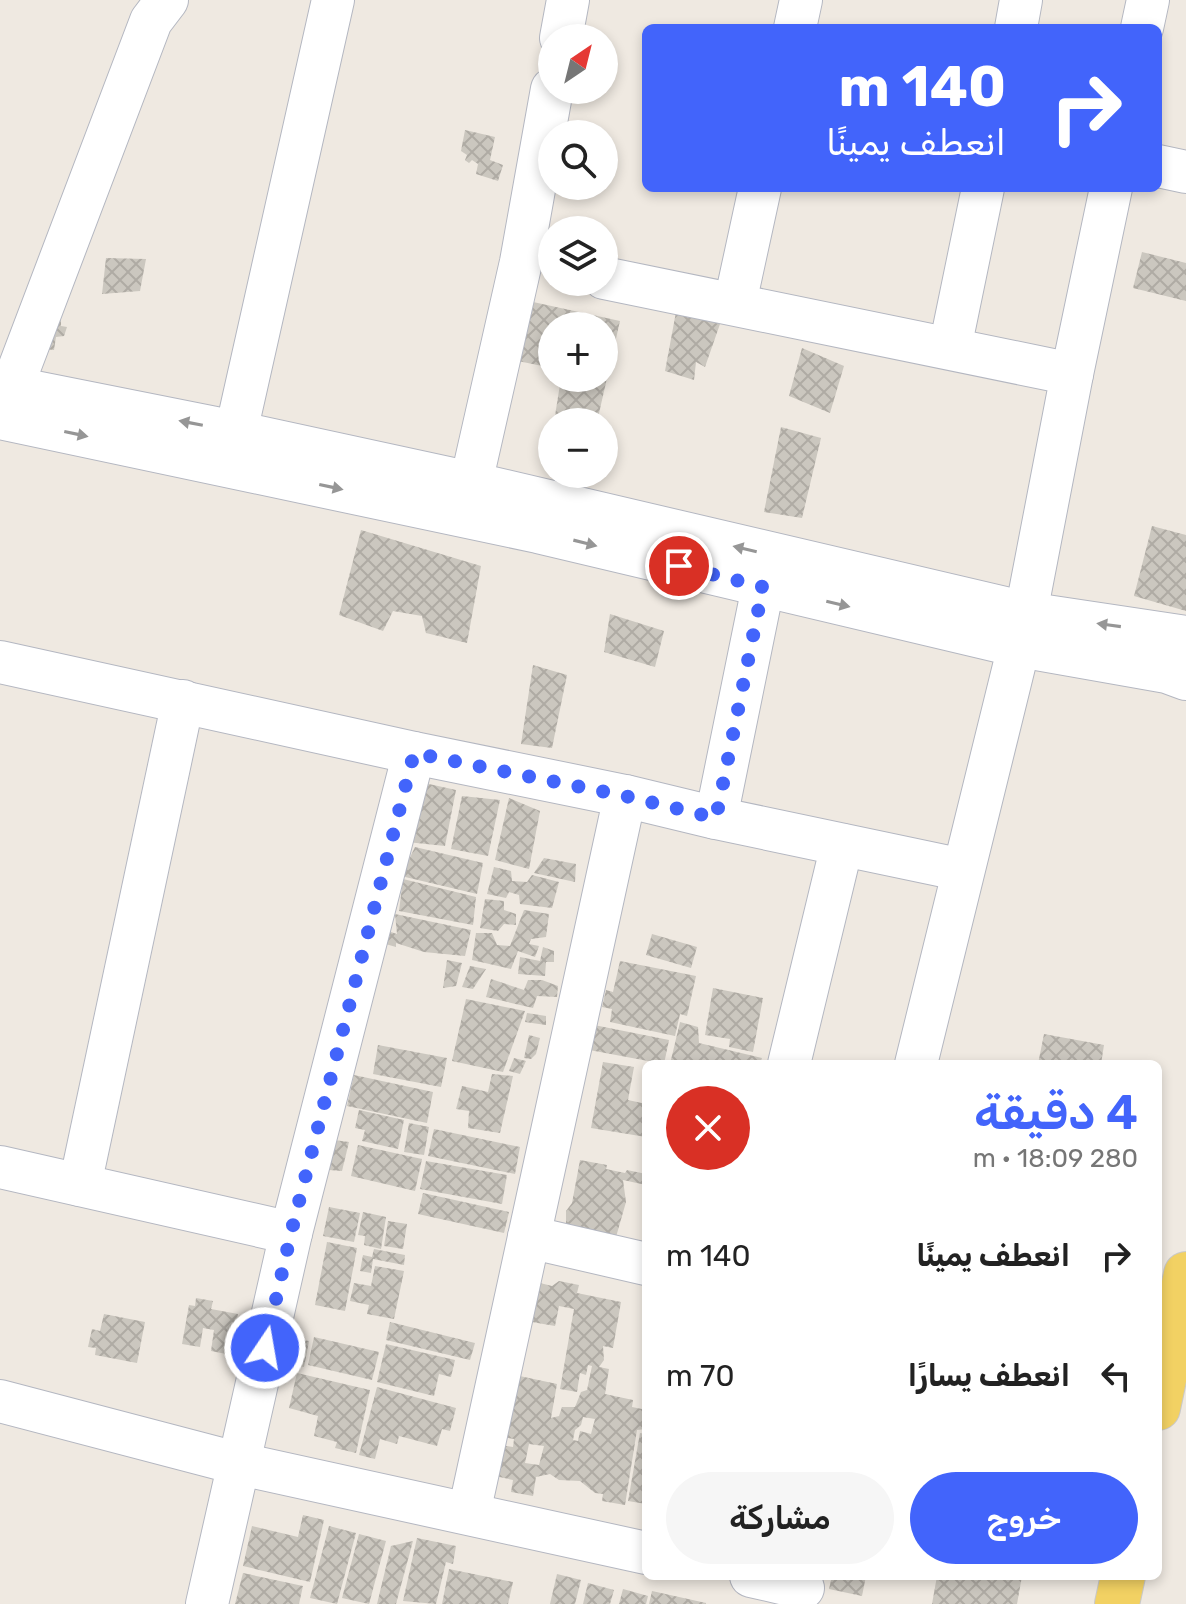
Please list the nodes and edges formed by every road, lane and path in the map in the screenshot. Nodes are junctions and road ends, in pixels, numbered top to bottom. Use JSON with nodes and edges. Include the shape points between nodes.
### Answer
{"nodes":[{"id":1,"x":167,"y":0,"type":"edge"},
{"id":2,"x":333,"y":0,"type":"edge"},
{"id":3,"x":568,"y":0,"type":"edge"},
{"id":4,"x":801,"y":0,"type":"edge"},
{"id":5,"x":1021,"y":0,"type":"edge"},
{"id":6,"x":1148,"y":0,"type":"edge"},
{"id":7,"x":564,"y":24,"type":"edge"},
{"id":8,"x":796,"y":24,"type":"edge"},
{"id":9,"x":1017,"y":24,"type":"edge"},
{"id":10,"x":1143,"y":24,"type":"edge"},
{"id":11,"x":551,"y":104,"type":"edge"},
{"id":12,"x":1162,"y":167,"type":"edge"},
{"id":13,"x":1186,"y":172,"type":"edge"},
{"id":14,"x":759,"y":192,"type":"edge"},
{"id":15,"x":982,"y":192,"type":"edge"},
{"id":16,"x":1110,"y":192,"type":"edge"},
{"id":17,"x":537,"y":265,"type":"edge"},
{"id":18,"x":618,"y":281,"type":"edge"},
{"id":19,"x":735,"y":303,"type":"junction"},
{"id":20,"x":950,"y":348,"type":"junction"},
{"id":21,"x":1072,"y":374,"type":"junction"},
{"id":22,"x":4,"y":411,"type":"edge"},
{"id":23,"x":236,"y":432,"type":"junction"},
{"id":24,"x":471,"y":483,"type":"junction"},
{"id":25,"x":763,"y":587,"type":"junction"},
{"id":26,"x":1022,"y":630,"type":"junction"},
{"id":27,"x":1186,"y":637,"type":"edge"},
{"id":28,"x":0,"y":662,"type":"edge"},
{"id":29,"x":1186,"y":679,"type":"edge"},
{"id":30,"x":183,"y":701,"type":"junction"},
{"id":31,"x":414,"y":753,"type":"junction"},
{"id":32,"x":625,"y":796,"type":"junction"},
{"id":33,"x":716,"y":818,"type":"junction"},
{"id":34,"x":842,"y":845,"type":"junction"},
{"id":35,"x":963,"y":870,"type":"junction"},
{"id":36,"x":790,"y":1060,"type":"edge"},
{"id":37,"x":917,"y":1060,"type":"edge"},
{"id":38,"x":0,"y":1167,"type":"edge"},
{"id":39,"x":80,"y":1185,"type":"junction"},
{"id":40,"x":291,"y":1233,"type":"junction"},
{"id":41,"x":529,"y":1237,"type":"junction"},
{"id":42,"x":642,"y":1263,"type":"edge"},
{"id":43,"x":1186,"y":1274,"type":"edge"},
{"id":44,"x":1162,"y":1389,"type":"edge"},
{"id":45,"x":0,"y":1401,"type":"edge"},
{"id":46,"x":240,"y":1464,"type":"junction"},
{"id":47,"x":469,"y":1513,"type":"junction"},
{"id":48,"x":642,"y":1552,"type":"edge"},
{"id":49,"x":767,"y":1580,"type":"edge"},
{"id":50,"x":1122,"y":1580,"type":"edge"},
{"id":51,"x":803,"y":1589,"type":"edge"},
{"id":52,"x":207,"y":1604,"type":"edge"},
{"id":53,"x":1117,"y":1604,"type":"edge"}],
"edges":[{"from":1,"to":22,"type":"street","via":[[151,21]]},
{"from":2,"to":23,"type":"street"},
{"from":3,"to":7,"type":"street"},
{"from":4,"to":8,"type":"street"},
{"from":5,"to":9,"type":"street"},
{"from":6,"to":10,"type":"street"},
{"from":11,"to":17,"type":"street"},
{"from":12,"to":13,"type":"street"},
{"from":14,"to":19,"type":"street"},
{"from":15,"to":20,"type":"street"},
{"from":16,"to":21,"type":"street"},
{"from":17,"to":24,"type":"street"},
{"from":18,"to":19,"type":"street"},
{"from":19,"to":20,"type":"street"},
{"from":20,"to":21,"type":"street"},
{"from":21,"to":26,"type":"street"},
{"from":23,"to":22,"type":"street","one_way":true},
{"from":22,"to":25,"type":"street","one_way":true},
{"from":23,"to":24,"type":"street"},
{"from":26,"to":24,"type":"street","one_way":true},
{"from":25,"to":26,"type":"street","one_way":true},
{"from":25,"to":33,"type":"street"},
{"from":27,"to":26,"type":"street","one_way":true},
{"from":26,"to":29,"type":"street"},
{"from":26,"to":35,"type":"street"},
{"from":28,"to":30,"type":"street"},
{"from":30,"to":31,"type":"street"},
{"from":30,"to":39,"type":"street"},
{"from":31,"to":32,"type":"street"},
{"from":31,"to":40,"type":"street"},
{"from":32,"to":33,"type":"street"},
{"from":32,"to":41,"type":"street"},
{"from":33,"to":34,"type":"street"},
{"from":34,"to":35,"type":"street"},
{"from":34,"to":36,"type":"street"},
{"from":35,"to":37,"type":"street"},
{"from":38,"to":39,"type":"street"},
{"from":39,"to":40,"type":"street"},
{"from":40,"to":46,"type":"street"},
{"from":41,"to":42,"type":"street"},
{"from":41,"to":47,"type":"street"},
{"from":43,"to":44,"type":"main road"},
{"from":45,"to":46,"type":"street"},
{"from":46,"to":47,"type":"street"},
{"from":46,"to":52,"type":"street"},
{"from":47,"to":48,"type":"street"},
{"from":49,"to":51,"type":"street"},
{"from":50,"to":53,"type":"main road"}]}
